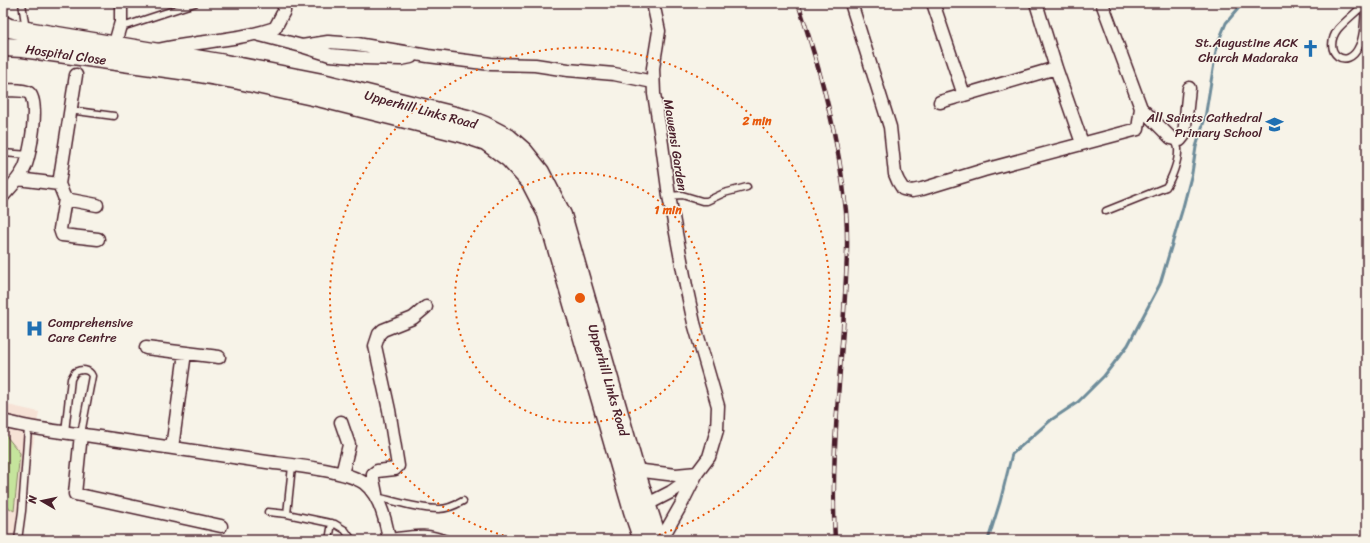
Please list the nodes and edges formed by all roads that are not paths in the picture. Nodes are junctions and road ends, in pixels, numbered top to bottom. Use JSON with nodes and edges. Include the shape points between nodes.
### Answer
{"nodes":[{"id":1,"x":22,"y":3,"type":"edge"},
{"id":2,"x":121,"y":3,"type":"edge"},
{"id":3,"x":195,"y":3,"type":"edge"},
{"id":4,"x":284,"y":3,"type":"edge"},
{"id":5,"x":653,"y":3,"type":"edge"},
{"id":6,"x":851,"y":3,"type":"edge"},
{"id":7,"x":933,"y":3,"type":"edge"},
{"id":8,"x":1036,"y":3,"type":"edge"},
{"id":9,"x":1102,"y":3,"type":"edge"},
{"id":10,"x":1365,"y":3,"type":"edge"},
{"id":11,"x":3,"y":25,"type":"edge"},
{"id":12,"x":26,"y":31,"type":"junction"},
{"id":13,"x":256,"y":34,"type":"junction"},
{"id":14,"x":116,"y":45,"type":"junction"},
{"id":15,"x":3,"y":47,"type":"edge"},
{"id":16,"x":152,"y":51,"type":"junction"},
{"id":17,"x":1056,"y":68,"type":"junction"},
{"id":18,"x":76,"y":75,"type":"dead end"},
{"id":19,"x":653,"y":82,"type":"junction"},
{"id":20,"x":1189,"y":88,"type":"dead end"},
{"id":21,"x":4,"y":90,"type":"dead end"},
{"id":22,"x":964,"y":95,"type":"junction"},
{"id":23,"x":940,"y":102,"type":"dead end"},
{"id":24,"x":1140,"y":108,"type":"junction"},
{"id":25,"x":69,"y":110,"type":"junction"},
{"id":26,"x":114,"y":116,"type":"dead end"},
{"id":27,"x":1175,"y":140,"type":"junction"},
{"id":28,"x":1082,"y":143,"type":"junction"},
{"id":29,"x":3,"y":153,"type":"edge"},
{"id":30,"x":28,"y":155,"type":"junction"},
{"id":31,"x":18,"y":179,"type":"junction"},
{"id":32,"x":59,"y":184,"type":"junction"},
{"id":33,"x":747,"y":188,"type":"dead end"},
{"id":34,"x":3,"y":196,"type":"edge"},
{"id":35,"x":669,"y":196,"type":"junction"},
{"id":36,"x":65,"y":199,"type":"junction"},
{"id":37,"x":97,"y":205,"type":"dead end"},
{"id":38,"x":1106,"y":211,"type":"dead end"},
{"id":39,"x":98,"y":240,"type":"dead end"},
{"id":40,"x":426,"y":307,"type":"dead end"},
{"id":41,"x":146,"y":348,"type":"dead end"},
{"id":42,"x":185,"y":353,"type":"junction"},
{"id":43,"x":219,"y":357,"type":"dead end"},
{"id":44,"x":3,"y":421,"type":"edge"},
{"id":45,"x":341,"y":422,"type":"dead end"},
{"id":46,"x":28,"y":428,"type":"junction"},
{"id":47,"x":65,"y":432,"type":"junction"},
{"id":48,"x":81,"y":434,"type":"junction"},
{"id":49,"x":172,"y":448,"type":"junction"},
{"id":50,"x":292,"y":466,"type":"junction"},
{"id":51,"x":628,"y":471,"type":"junction"},
{"id":52,"x":697,"y":473,"type":"junction"},
{"id":53,"x":342,"y":474,"type":"junction"},
{"id":54,"x":377,"y":497,"type":"junction"},
{"id":55,"x":463,"y":501,"type":"dead end"},
{"id":56,"x":640,"y":508,"type":"junction"},
{"id":57,"x":268,"y":512,"type":"dead end"},
{"id":58,"x":287,"y":514,"type":"junction"},
{"id":59,"x":332,"y":523,"type":"junction"},
{"id":60,"x":221,"y":526,"type":"dead end"},
{"id":61,"x":389,"y":538,"type":"edge"},
{"id":62,"x":18,"y":540,"type":"edge"},
{"id":63,"x":329,"y":540,"type":"edge"},
{"id":64,"x":352,"y":540,"type":"edge"},
{"id":65,"x":449,"y":540,"type":"edge"},
{"id":66,"x":643,"y":540,"type":"edge"},
{"id":67,"x":659,"y":540,"type":"edge"}],
"edges":[{"from":1,"to":12,"type":"lane"},
{"from":2,"to":14,"type":"street","via":[[121,22]]},
{"from":3,"to":14,"type":"lane"},
{"from":4,"to":13,"type":"street","via":[[284,11],[275,28]]},
{"from":5,"to":19,"type":"street","name":"Mawensi Garden","via":[[659,31]]},
{"from":6,"to":28,"type":"street","via":[[890,127],[895,174],[903,189],[922,189]]},
{"from":7,"to":22,"type":"street"},
{"from":8,"to":17,"type":"street"},
{"from":9,"to":24,"type":"street"},
{"from":10,"to":10,"type":"lane","via":[[1338,30],[1332,50],[1334,55],[1347,59],[1359,46]]},
{"from":11,"to":12,"type":"street","name":"Hospital Close"},
{"from":12,"to":14,"type":"street","name":"Hospital Close"},
{"from":13,"to":16,"type":"street"},
{"from":13,"to":19,"type":"street","via":[[302,46],[328,42],[357,44],[491,64],[535,65],[614,74]]},
{"from":14,"to":15,"type":"street","name":"Hospital Close"},
{"from":14,"to":16,"type":"street","name":"Upperhill Links Road"},
{"from":14,"to":51,"type":"street","name":"Upperhill Links Road","via":[[188,70],[322,98],[440,127],[486,141],[509,158],[530,181],[548,214]]},
{"from":16,"to":51,"type":"street","name":"Upperhill Links Road","via":[[322,83],[467,119],[508,138],[524,152],[540,172],[562,215]]},
{"from":17,"to":22,"type":"street"},
{"from":17,"to":28,"type":"street"},
{"from":18,"to":25,"type":"street"},
{"from":19,"to":35,"type":"street","name":"Mawensi Garden"},
{"from":20,"to":27,"type":"street","via":[[1184,135],[1180,140]]},
{"from":21,"to":30,"type":"street","via":[[24,91],[33,98],[33,126]]},
{"from":22,"to":23,"type":"street"},
{"from":24,"to":27,"type":"street"},
{"from":24,"to":28,"type":"street","via":[[1138,129]]},
{"from":25,"to":26,"type":"lane"},
{"from":25,"to":32,"type":"street"},
{"from":27,"to":38,"type":"lane","via":[[1178,150],[1176,162],[1172,178],[1166,187]]},
{"from":29,"to":30,"type":"lane"},
{"from":30,"to":31,"type":"street"},
{"from":31,"to":32,"type":"street"},
{"from":31,"to":34,"type":"street"},
{"from":32,"to":36,"type":"street"},
{"from":33,"to":35,"type":"lane","via":[[724,193],[707,201],[682,195]]},
{"from":35,"to":52,"type":"street","name":"Mawensi Garden","via":[[694,323],[718,406],[717,430],[709,457]]},
{"from":36,"to":37,"type":"street"},
{"from":36,"to":39,"type":"street","via":[[60,229],[62,235]]},
{"from":40,"to":54,"type":"street","via":[[413,318],[383,330],[376,339],[377,359],[398,466],[373,474]]},
{"from":41,"to":42,"type":"street"},
{"from":42,"to":43,"type":"street"},
{"from":42,"to":49,"type":"street"},
{"from":44,"to":46,"type":"street"},
{"from":45,"to":53,"type":"street","via":[[349,445]]},
{"from":46,"to":47,"type":"street"},
{"from":46,"to":62,"type":"lane"},
{"from":47,"to":48,"type":"street"},
{"from":47,"to":48,"type":"lane","via":[[71,378],[76,372],[85,370],[92,376]]},
{"from":48,"to":49,"type":"street"},
{"from":48,"to":60,"type":"street","via":[[75,494]]},
{"from":49,"to":50,"type":"street"},
{"from":50,"to":53,"type":"street"},
{"from":50,"to":58,"type":"lane"},
{"from":51,"to":52,"type":"street","via":[[676,475]]},
{"from":51,"to":56,"type":"street","name":"Upperhill Links Road"},
{"from":52,"to":56,"type":"street","via":[[671,492]]},
{"from":52,"to":67,"type":"street"},
{"from":53,"to":54,"type":"street","via":[[362,482]]},
{"from":54,"to":55,"type":"lane","via":[[440,509]]},
{"from":54,"to":61,"type":"street"},
{"from":56,"to":66,"type":"street","name":"Upperhill Links Road"},
{"from":56,"to":67,"type":"street","name":"Upperhill Links Road"},
{"from":57,"to":58,"type":"lane"},
{"from":58,"to":59,"type":"lane"},
{"from":59,"to":63,"type":"lane"},
{"from":59,"to":64,"type":"lane","via":[[344,530]]},
{"from":61,"to":65,"type":"lane","via":[[422,533],[434,534]]}]}
